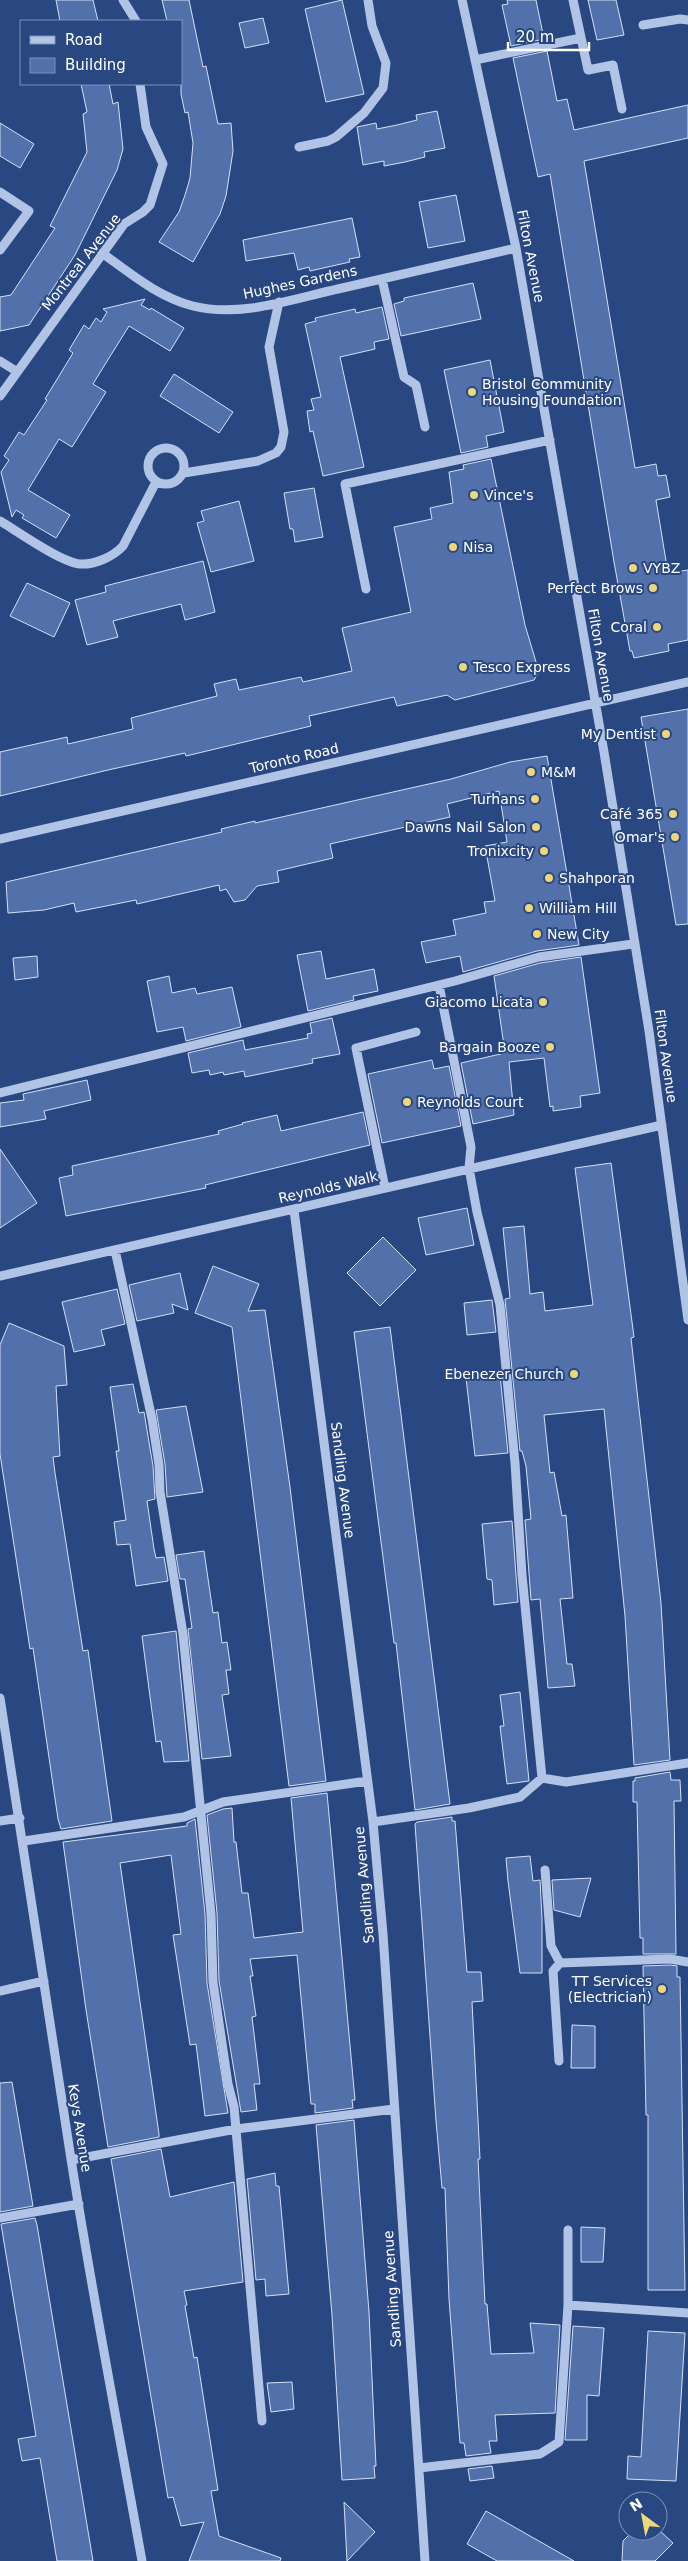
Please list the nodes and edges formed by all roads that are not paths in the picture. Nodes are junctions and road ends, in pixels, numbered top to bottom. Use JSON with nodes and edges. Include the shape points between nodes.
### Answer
{"nodes":[{"id":1,"x":123,"y":0,"type":"edge"},
{"id":2,"x":368,"y":0,"type":"edge"},
{"id":3,"x":462,"y":0,"type":"edge"},
{"id":4,"x":573,"y":0,"type":"edge"},
{"id":5,"x":135,"y":20,"type":"edge"},
{"id":6,"x":688,"y":20,"type":"edge"},
{"id":7,"x":643,"y":25,"type":"dead end"},
{"id":8,"x":581,"y":38,"type":"junction"},
{"id":9,"x":475,"y":60,"type":"junction"},
{"id":10,"x":140,"y":85,"type":"edge"},
{"id":11,"x":622,"y":109,"type":"dead end"},
{"id":12,"x":299,"y":147,"type":"dead end"},
{"id":13,"x":0,"y":192,"type":"edge"},
{"id":14,"x":516,"y":248,"type":"junction"},
{"id":15,"x":0,"y":250,"type":"edge"},
{"id":16,"x":102,"y":253,"type":"junction"},
{"id":17,"x":382,"y":279,"type":"junction"},
{"id":18,"x":279,"y":302,"type":"junction"},
{"id":19,"x":0,"y":361,"type":"edge"},
{"id":20,"x":16,"y":371,"type":"junction"},
{"id":21,"x":0,"y":396,"type":"edge"},
{"id":22,"x":425,"y":427,"type":"dead end"},
{"id":23,"x":550,"y":440,"type":"junction"},
{"id":24,"x":184,"y":473,"type":"junction"},
{"id":25,"x":156,"y":482,"type":"junction"},
{"id":26,"x":0,"y":520,"type":"edge"},
{"id":27,"x":366,"y":589,"type":"dead end"},
{"id":28,"x":688,"y":682,"type":"edge"},
{"id":29,"x":595,"y":703,"type":"junction"},
{"id":30,"x":0,"y":839,"type":"edge"},
{"id":31,"x":633,"y":944,"type":"junction"},
{"id":32,"x":439,"y":985,"type":"junction"},
{"id":33,"x":416,"y":1032,"type":"dead end"},
{"id":34,"x":0,"y":1093,"type":"edge"},
{"id":35,"x":662,"y":1124,"type":"junction"},
{"id":36,"x":470,"y":1168,"type":"junction"},
{"id":37,"x":385,"y":1188,"type":"junction"},
{"id":38,"x":294,"y":1210,"type":"junction"},
{"id":39,"x":115,"y":1250,"type":"junction"},
{"id":40,"x":0,"y":1276,"type":"edge"},
{"id":41,"x":688,"y":1320,"type":"edge"},
{"id":42,"x":0,"y":1698,"type":"edge"},
{"id":43,"x":688,"y":1763,"type":"edge"},
{"id":44,"x":542,"y":1778,"type":"junction"},
{"id":45,"x":367,"y":1781,"type":"junction"},
{"id":46,"x":201,"y":1808,"type":"junction"},
{"id":47,"x":20,"y":1818,"type":"junction"},
{"id":48,"x":0,"y":1821,"type":"edge"},
{"id":49,"x":372,"y":1822,"type":"junction"},
{"id":50,"x":24,"y":1841,"type":"junction"},
{"id":51,"x":545,"y":1870,"type":"dead end"},
{"id":52,"x":688,"y":1962,"type":"edge"},
{"id":53,"x":560,"y":1963,"type":"junction"},
{"id":54,"x":44,"y":1981,"type":"junction"},
{"id":55,"x":0,"y":1992,"type":"edge"},
{"id":56,"x":559,"y":2061,"type":"dead end"},
{"id":57,"x":394,"y":2109,"type":"junction"},
{"id":58,"x":236,"y":2129,"type":"junction"},
{"id":59,"x":71,"y":2160,"type":"junction"},
{"id":60,"x":79,"y":2204,"type":"junction"},
{"id":61,"x":0,"y":2218,"type":"edge"},
{"id":62,"x":568,"y":2230,"type":"dead end"},
{"id":63,"x":568,"y":2305,"type":"junction"},
{"id":64,"x":688,"y":2313,"type":"edge"},
{"id":65,"x":262,"y":2421,"type":"dead end"},
{"id":66,"x":419,"y":2468,"type":"junction"},
{"id":67,"x":142,"y":2561,"type":"edge"},
{"id":68,"x":425,"y":2561,"type":"edge"}],
"edges":[{"from":1,"to":5,"type":"street"},
{"from":2,"to":12,"type":"street","via":[[372,26],[386,63],[382,88],[364,113],[336,137]]},
{"from":3,"to":9,"type":"street","name":"Filton Avenue"},
{"from":4,"to":8,"type":"street"},
{"from":6,"to":7,"type":"street"},
{"from":8,"to":9,"type":"street"},
{"from":8,"to":11,"type":"street","via":[[588,70],[614,65]]},
{"from":9,"to":14,"type":"street","name":"Filton Avenue"},
{"from":10,"to":16,"type":"street","name":"Montreal Avenue","via":[[144,118],[162,161],[162,169],[150,205],[124,224]]},
{"from":13,"to":15,"type":"street","via":[[29,211]]},
{"from":14,"to":17,"type":"street","name":"Hughes Gardens"},
{"from":14,"to":23,"type":"street","name":"Filton Avenue"},
{"from":16,"to":18,"type":"street","name":"Hughes Gardens","via":[[148,286],[194,306],[234,309]]},
{"from":16,"to":20,"type":"street","name":"Montreal Avenue"},
{"from":17,"to":18,"type":"street","name":"Hughes Gardens"},
{"from":17,"to":22,"type":"street","via":[[404,378],[416,385]]},
{"from":18,"to":24,"type":"street","via":[[269,347],[284,432],[281,447],[276,453],[258,461]]},
{"from":19,"to":20,"type":"street"},
{"from":20,"to":21,"type":"street","name":"Montreal Avenue"},
{"from":23,"to":27,"type":"street","via":[[345,484]]},
{"from":23,"to":29,"type":"street","name":"Filton Avenue"},
{"from":24,"to":25,"type":"street","via":[[172,484]]},
{"from":24,"to":25,"type":"street","via":[[182,457],[177,451],[161,449],[149,460],[150,476]]},
{"from":25,"to":26,"type":"street","via":[[123,546],[116,553],[83,564],[70,561]]},
{"from":28,"to":29,"type":"street","name":"Toronto Road"},
{"from":29,"to":30,"type":"street","name":"Toronto Road"},
{"from":29,"to":31,"type":"street","name":"Filton Avenue"},
{"from":31,"to":32,"type":"street","via":[[539,957]]},
{"from":31,"to":35,"type":"street","name":"Filton Avenue"},
{"from":32,"to":34,"type":"street"},
{"from":32,"to":36,"type":"street","via":[[471,1147]]},
{"from":33,"to":37,"type":"street","via":[[356,1048]]},
{"from":35,"to":36,"type":"street","name":"Reynolds Walk"},
{"from":35,"to":41,"type":"street","name":"Filton Avenue"},
{"from":36,"to":37,"type":"street","name":"Reynolds Walk"},
{"from":36,"to":44,"type":"street","via":[[484,1247],[500,1305]]},
{"from":37,"to":38,"type":"street","name":"Reynolds Walk"},
{"from":38,"to":39,"type":"street","name":"Reynolds Walk"},
{"from":38,"to":45,"type":"street","name":"Sandling Avenue"},
{"from":39,"to":40,"type":"street","name":"Reynolds Walk"},
{"from":39,"to":46,"type":"street","via":[[152,1419],[183,1634]]},
{"from":42,"to":47,"type":"street","name":"Keys Avenue"},
{"from":43,"to":44,"type":"street","via":[[566,1782]]},
{"from":44,"to":49,"type":"street","via":[[520,1797]]},
{"from":45,"to":46,"type":"street"},
{"from":45,"to":49,"type":"street","name":"Sandling Avenue"},
{"from":46,"to":50,"type":"street","via":[[184,1817]]},
{"from":46,"to":58,"type":"street","via":[[211,1914],[213,1982]]},
{"from":47,"to":48,"type":"street"},
{"from":47,"to":50,"type":"street","name":"Keys Avenue"},
{"from":49,"to":57,"type":"street","name":"Sandling Avenue"},
{"from":50,"to":54,"type":"street","name":"Keys Avenue"},
{"from":51,"to":53,"type":"street","via":[[551,1946]]},
{"from":52,"to":53,"type":"street","via":[[670,1959]]},
{"from":53,"to":56,"type":"street","via":[[553,1972]]},
{"from":54,"to":55,"type":"street"},
{"from":54,"to":59,"type":"street","name":"Keys Avenue"},
{"from":57,"to":58,"type":"street"},
{"from":57,"to":66,"type":"street","name":"Sandling Avenue"},
{"from":58,"to":59,"type":"street"},
{"from":58,"to":65,"type":"street"},
{"from":59,"to":60,"type":"street","name":"Keys Avenue"},
{"from":60,"to":61,"type":"street"},
{"from":60,"to":67,"type":"street","name":"Keys Avenue"},
{"from":62,"to":63,"type":"street"},
{"from":63,"to":64,"type":"street"},
{"from":63,"to":66,"type":"street","via":[[559,2442],[540,2454]]},
{"from":66,"to":68,"type":"street","name":"Sandling Avenue"}]}
